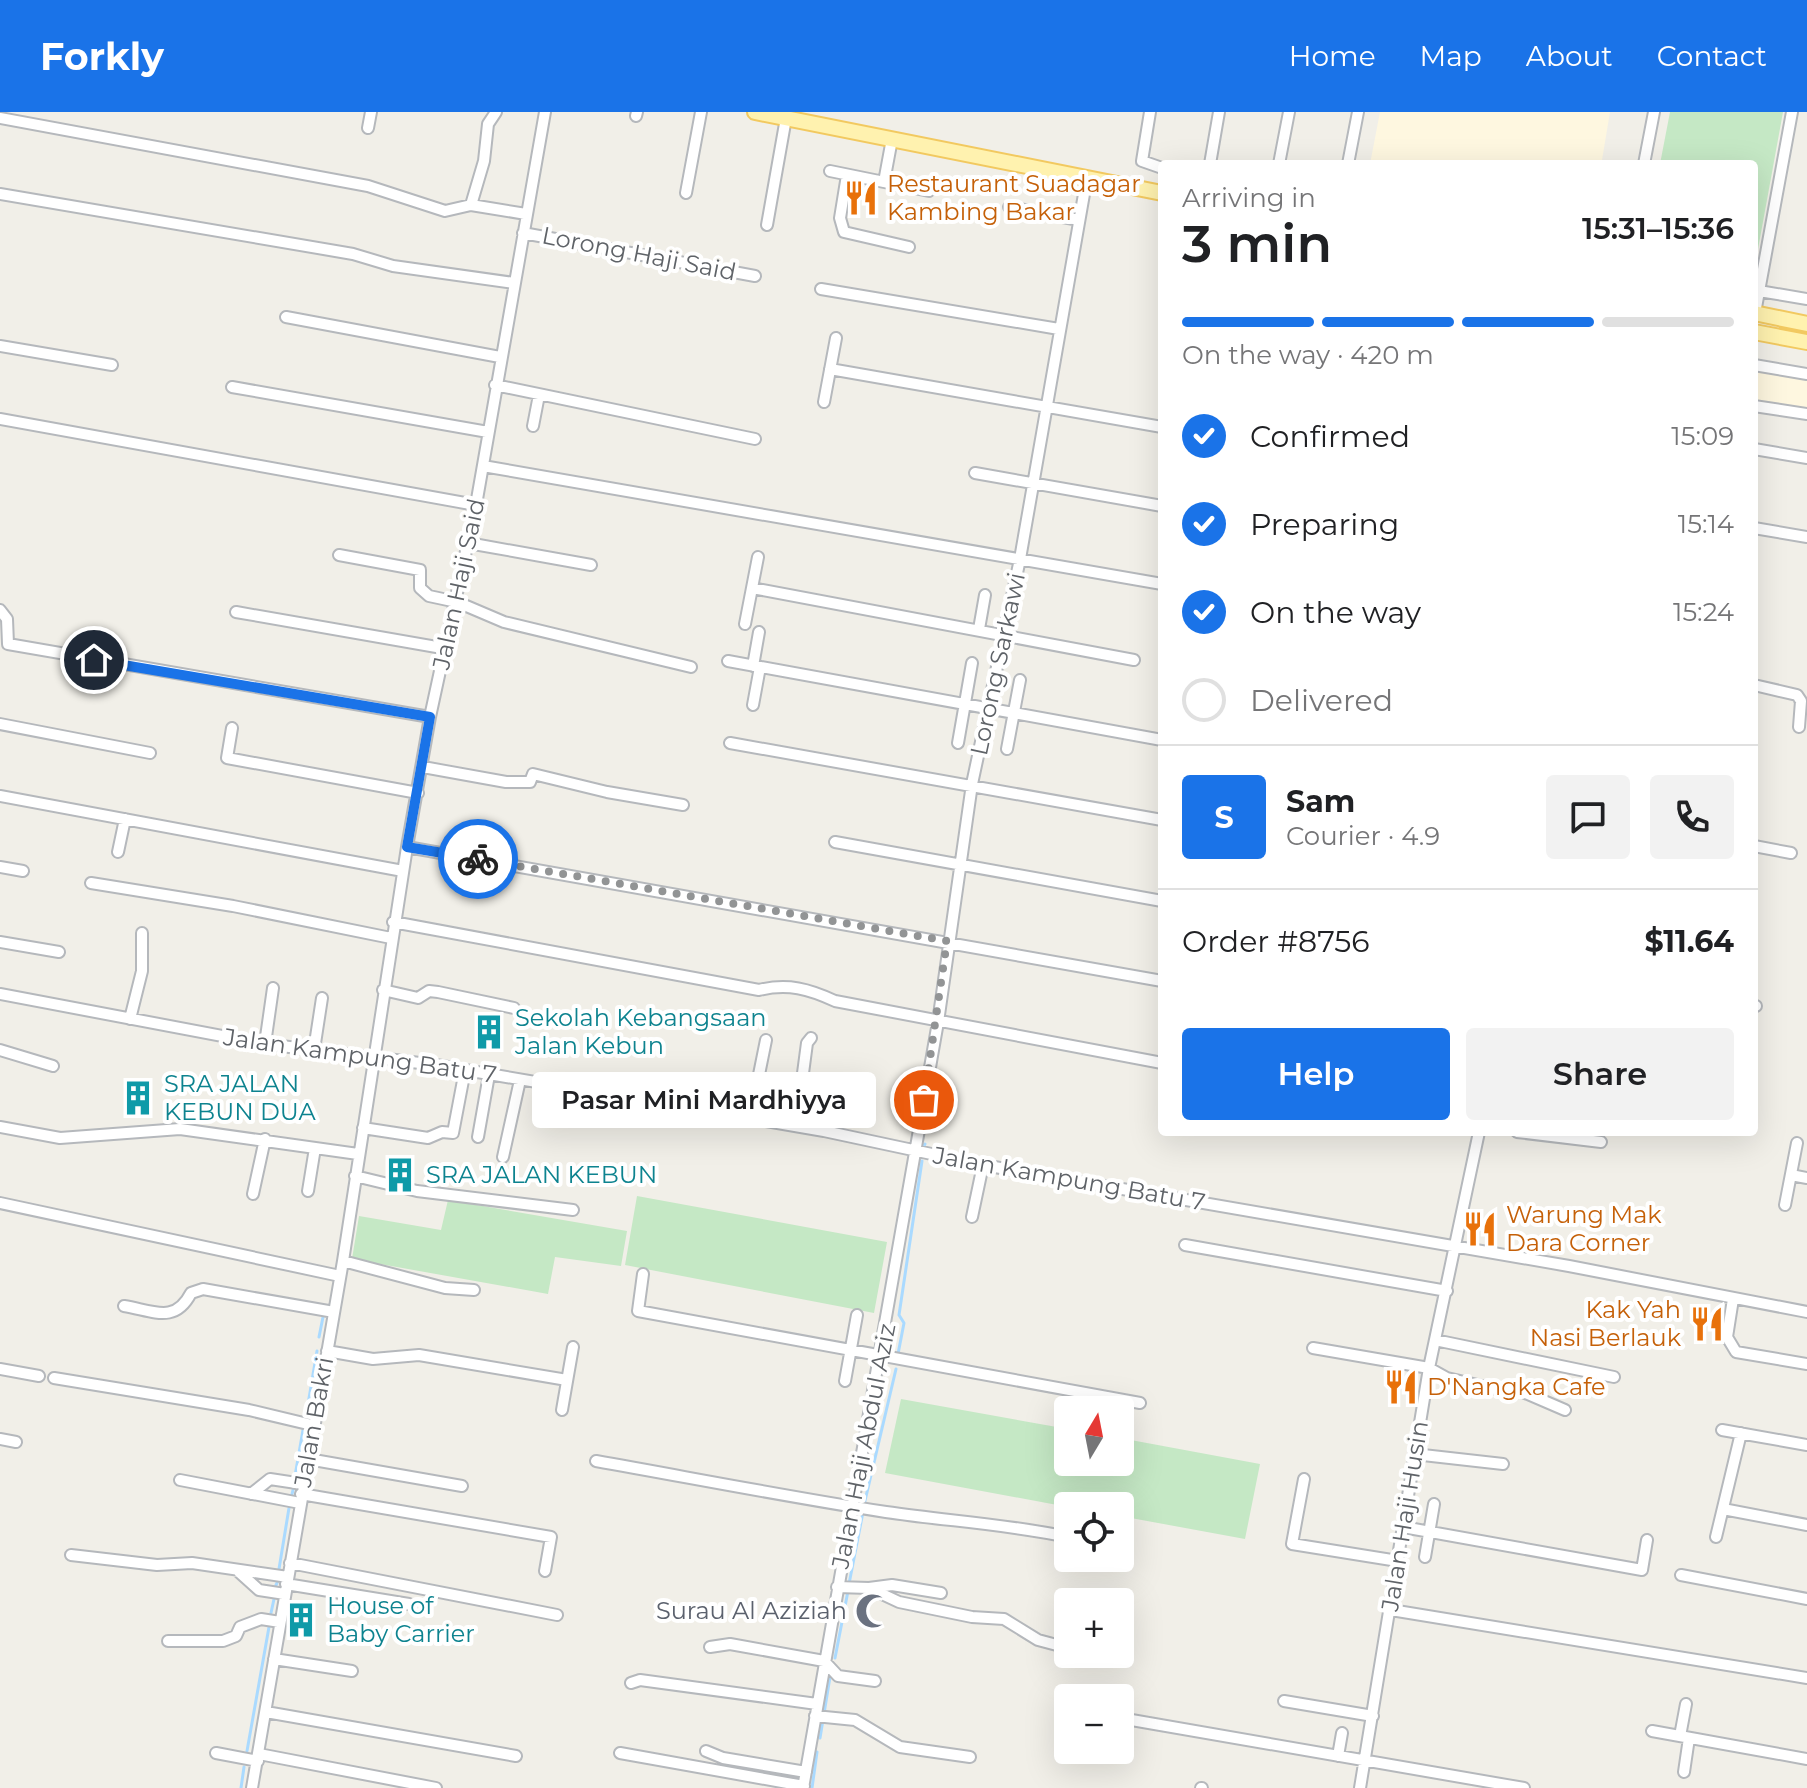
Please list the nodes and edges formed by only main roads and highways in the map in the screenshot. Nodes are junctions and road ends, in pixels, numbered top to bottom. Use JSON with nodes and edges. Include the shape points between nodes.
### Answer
{"nodes":[{"id":1,"x":755,"y":112,"type":"edge"},
{"id":2,"x":1158,"y":192,"type":"edge"},
{"id":3,"x":1758,"y":314,"type":"edge"},
{"id":4,"x":1807,"y":324,"type":"edge"},
{"id":5,"x":1758,"y":333,"type":"edge"},
{"id":6,"x":1807,"y":342,"type":"edge"}],
"edges":[{"from":1,"to":2,"type":"main road"},
{"from":3,"to":4,"type":"main road"},
{"from":5,"to":6,"type":"main road"}]}
